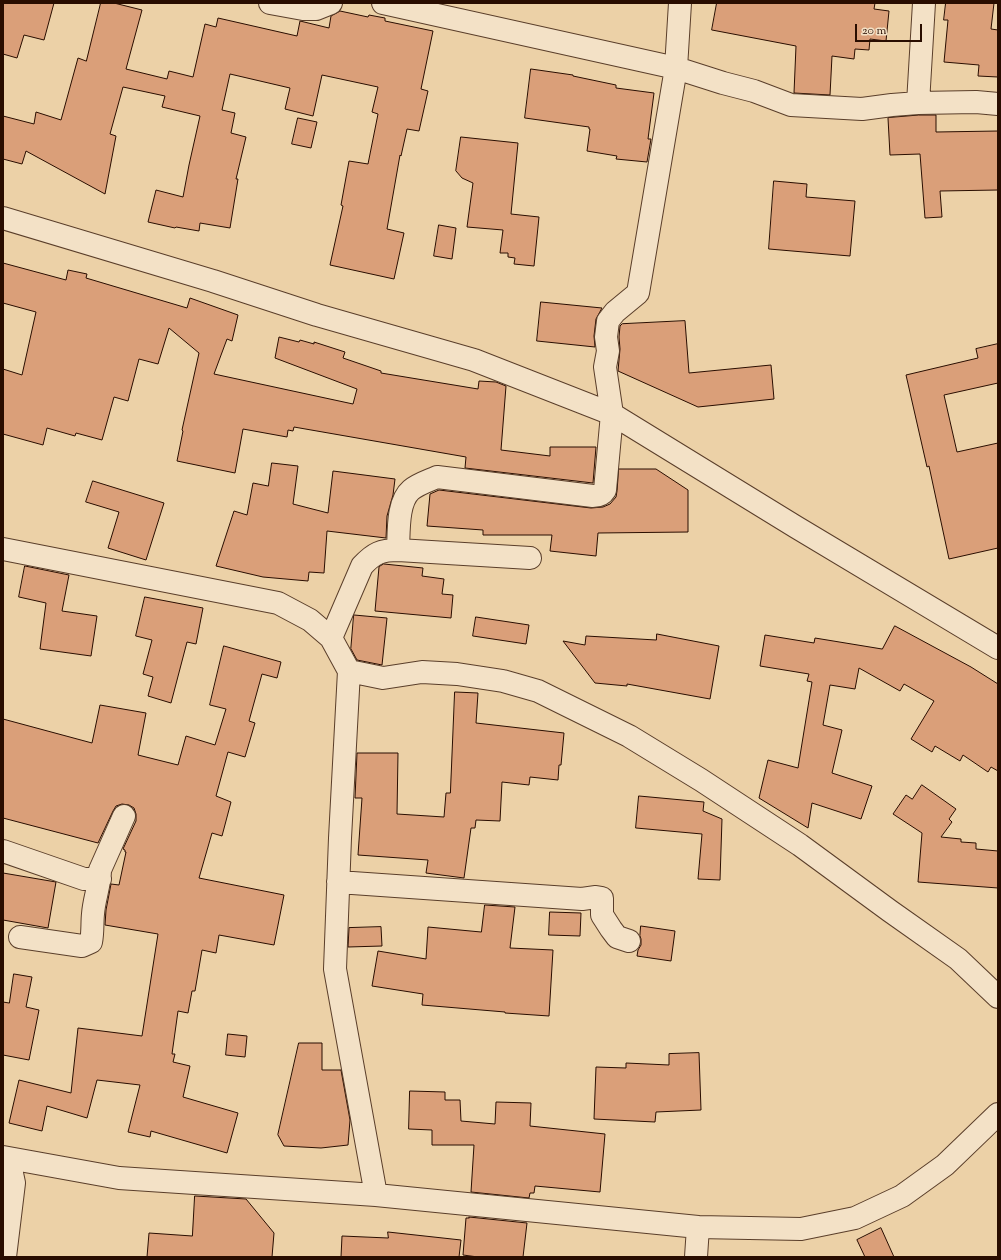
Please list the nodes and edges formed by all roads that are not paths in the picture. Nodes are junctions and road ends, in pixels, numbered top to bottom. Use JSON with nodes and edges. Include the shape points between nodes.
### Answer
{"nodes":[{"id":1,"x":270,"y":3,"type":"edge"},
{"id":2,"x":331,"y":3,"type":"edge"},
{"id":3,"x":383,"y":3,"type":"edge"},
{"id":4,"x":680,"y":3,"type":"edge"},
{"id":5,"x":924,"y":3,"type":"edge"},
{"id":6,"x":676,"y":68,"type":"junction"},
{"id":7,"x":918,"y":103,"type":"junction"},
{"id":8,"x":998,"y":104,"type":"edge"},
{"id":9,"x":3,"y":218,"type":"edge"},
{"id":10,"x":612,"y":414,"type":"junction"},
{"id":11,"x":3,"y":549,"type":"edge"},
{"id":12,"x":398,"y":550,"type":"junction"},
{"id":13,"x":530,"y":558,"type":"dead end"},
{"id":14,"x":331,"y":638,"type":"junction"},
{"id":15,"x":998,"y":648,"type":"edge"},
{"id":16,"x":349,"y":672,"type":"junction"},
{"id":17,"x":124,"y":816,"type":"dead end"},
{"id":18,"x":3,"y":851,"type":"edge"},
{"id":19,"x":100,"y":879,"type":"junction"},
{"id":20,"x":338,"y":882,"type":"junction"},
{"id":21,"x":20,"y":937,"type":"dead end"},
{"id":22,"x":629,"y":941,"type":"dead end"},
{"id":23,"x":998,"y":997,"type":"edge"},
{"id":24,"x":998,"y":1114,"type":"edge"},
{"id":25,"x":6,"y":1158,"type":"edge"},
{"id":26,"x":376,"y":1195,"type":"junction"},
{"id":27,"x":698,"y":1227,"type":"junction"},
{"id":28,"x":5,"y":1257,"type":"edge"},
{"id":29,"x":696,"y":1257,"type":"edge"}],
"edges":[{"from":1,"to":2,"type":"street","via":[[303,9],[316,9]]},
{"from":3,"to":6,"type":"street"},
{"from":4,"to":6,"type":"street"},
{"from":5,"to":7,"type":"street"},
{"from":6,"to":7,"type":"street","via":[[791,105],[862,109]]},
{"from":6,"to":10,"type":"street","via":[[638,293],[608,321],[608,351],[604,367]]},
{"from":7,"to":8,"type":"street"},
{"from":9,"to":10,"type":"street","via":[[317,315],[474,360]]},
{"from":10,"to":12,"type":"street","via":[[605,490],[599,496],[437,477],[410,490],[404,500],[399,518]]},
{"from":10,"to":15,"type":"street"},
{"from":11,"to":14,"type":"street","via":[[278,603],[310,620]]},
{"from":12,"to":13,"type":"street"},
{"from":12,"to":14,"type":"street","via":[[379,552],[362,566]]},
{"from":14,"to":16,"type":"street"},
{"from":16,"to":20,"type":"street"},
{"from":16,"to":23,"type":"street","via":[[383,678],[422,672],[458,674],[503,681],[538,691],[629,736],[800,845],[958,959]]},
{"from":17,"to":19,"type":"street","via":[[100,870]]},
{"from":18,"to":19,"type":"street","via":[[84,879]]},
{"from":19,"to":21,"type":"street","via":[[93,913],[91,942],[82,946]]},
{"from":20,"to":22,"type":"street","via":[[582,899],[602,898],[602,915],[617,937]]},
{"from":20,"to":26,"type":"street","via":[[335,969]]},
{"from":24,"to":27,"type":"street","via":[[945,1165],[908,1192],[855,1218],[801,1229]]},
{"from":25,"to":26,"type":"street","via":[[119,1178]]},
{"from":25,"to":28,"type":"street","via":[[14,1183]]},
{"from":26,"to":27,"type":"street"},
{"from":27,"to":29,"type":"street"}]}
